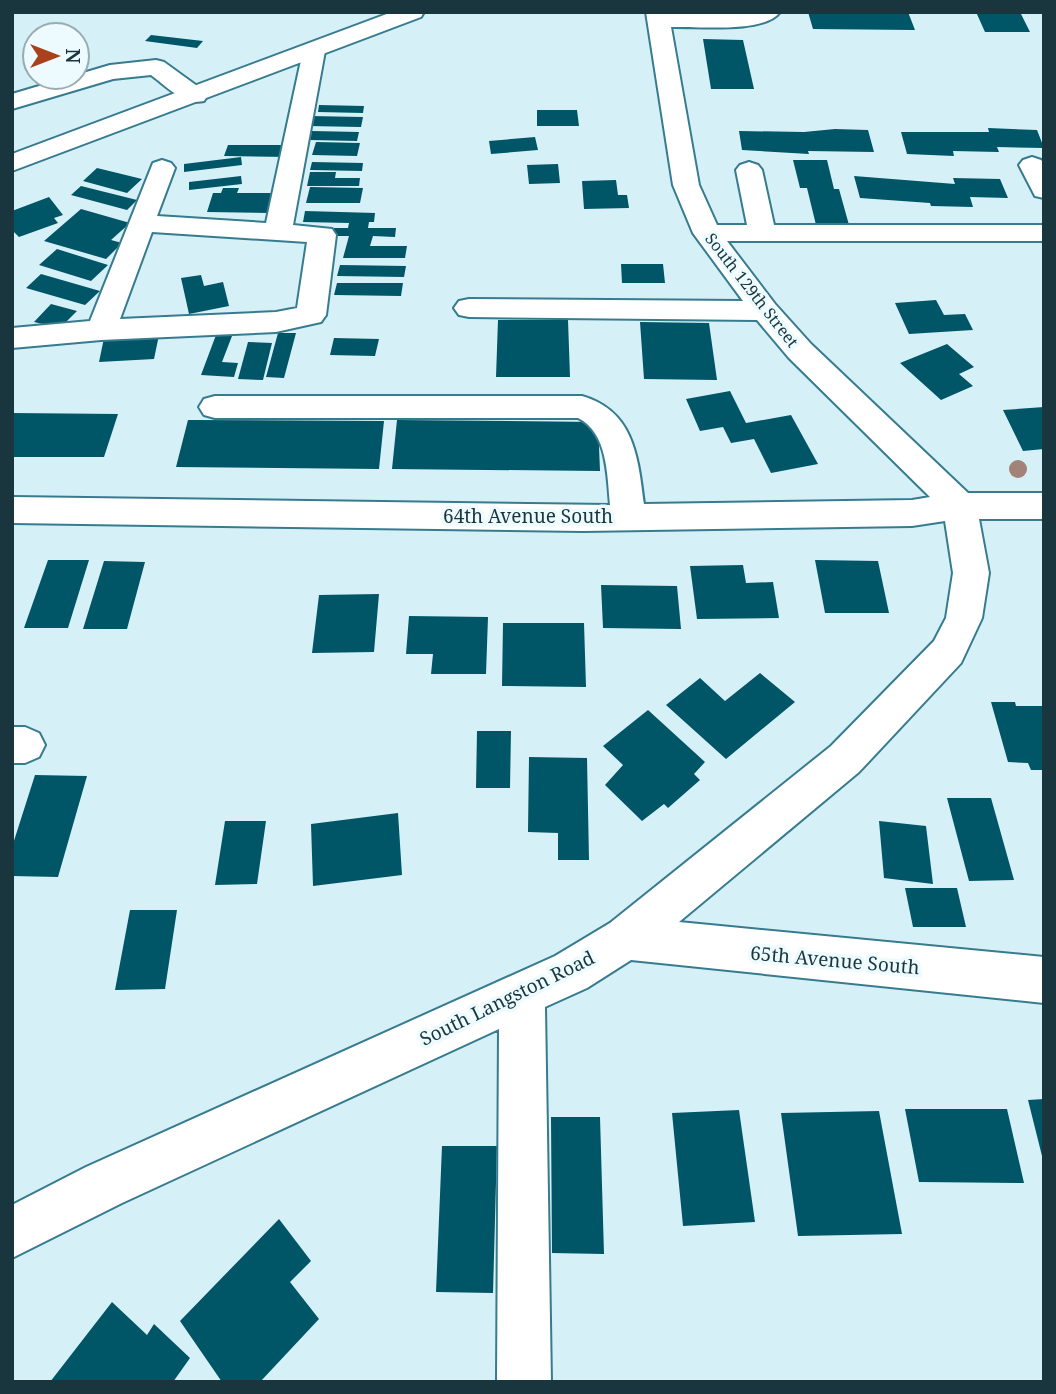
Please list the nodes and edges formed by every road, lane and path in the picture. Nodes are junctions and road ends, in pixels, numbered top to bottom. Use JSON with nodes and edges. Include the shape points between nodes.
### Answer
{"nodes":[{"id":1,"x":413,"y":12,"type":"edge"},
{"id":2,"x":769,"y":12,"type":"edge"},
{"id":3,"x":657,"y":16,"type":"edge"},
{"id":4,"x":314,"y":51,"type":"junction"},
{"id":5,"x":195,"y":96,"type":"junction"},
{"id":6,"x":12,"y":102,"type":"edge"},
{"id":7,"x":12,"y":163,"type":"edge"},
{"id":8,"x":1032,"y":165,"type":"dead end"},
{"id":9,"x":162,"y":167,"type":"dead end"},
{"id":10,"x":749,"y":170,"type":"dead end"},
{"id":11,"x":12,"y":179,"type":"edge"},
{"id":12,"x":1044,"y":190,"type":"edge"},
{"id":13,"x":141,"y":223,"type":"junction"},
{"id":14,"x":278,"y":230,"type":"junction"},
{"id":15,"x":707,"y":233,"type":"junction"},
{"id":16,"x":762,"y":233,"type":"junction"},
{"id":17,"x":1044,"y":233,"type":"edge"},
{"id":18,"x":469,"y":308,"type":"dead end"},
{"id":19,"x":765,"y":311,"type":"junction"},
{"id":20,"x":101,"y":330,"type":"junction"},
{"id":21,"x":12,"y":338,"type":"edge"},
{"id":22,"x":215,"y":407,"type":"dead end"},
{"id":23,"x":960,"y":506,"type":"junction"},
{"id":24,"x":1044,"y":506,"type":"edge"},
{"id":25,"x":12,"y":510,"type":"edge"},
{"id":26,"x":628,"y":517,"type":"junction"},
{"id":27,"x":626,"y":938,"type":"junction"},
{"id":28,"x":1044,"y":980,"type":"edge"},
{"id":29,"x":522,"y":993,"type":"junction"},
{"id":30,"x":12,"y":1231,"type":"edge"},
{"id":31,"x":524,"y":1382,"type":"edge"}],
"edges":[{"from":1,"to":4,"type":"street"},
{"from":2,"to":3,"type":"street","via":[[754,19]]},
{"from":3,"to":15,"type":"street","name":"South 129th Street","via":[[686,185]]},
{"from":4,"to":5,"type":"street"},
{"from":4,"to":14,"type":"street"},
{"from":5,"to":6,"type":"street","via":[[156,67],[110,72]]},
{"from":5,"to":7,"type":"street"},
{"from":5,"to":11,"type":"street","via":[[125,135]]},
{"from":8,"to":12,"type":"street"},
{"from":9,"to":13,"type":"street"},
{"from":10,"to":16,"type":"street"},
{"from":13,"to":14,"type":"street"},
{"from":13,"to":20,"type":"street"},
{"from":14,"to":20,"type":"street","via":[[322,235],[311,315],[276,322]]},
{"from":15,"to":16,"type":"street"},
{"from":15,"to":19,"type":"street","name":"South 129th Street"},
{"from":16,"to":17,"type":"street"},
{"from":18,"to":19,"type":"street"},
{"from":19,"to":23,"type":"street","name":"South 129th Street","via":[[800,351]]},
{"from":20,"to":21,"type":"street"},
{"from":22,"to":26,"type":"street","via":[[582,407],[600,416],[610,430],[623,466]]},
{"from":23,"to":24,"type":"street","name":"64th Avenue South"},
{"from":23,"to":26,"type":"street","name":"64th Avenue South","via":[[912,513]]},
{"from":23,"to":27,"type":"street","name":"South Langston Road","via":[[971,573],[964,618],[948,652],[845,759]]},
{"from":25,"to":26,"type":"street","name":"64th Avenue South"},
{"from":27,"to":28,"type":"street","name":"65th Avenue South"},
{"from":27,"to":29,"type":"street","name":"South Langston Road","via":[[571,972]]},
{"from":29,"to":30,"type":"street","name":"South Langston Road"},
{"from":29,"to":31,"type":"street"}]}
